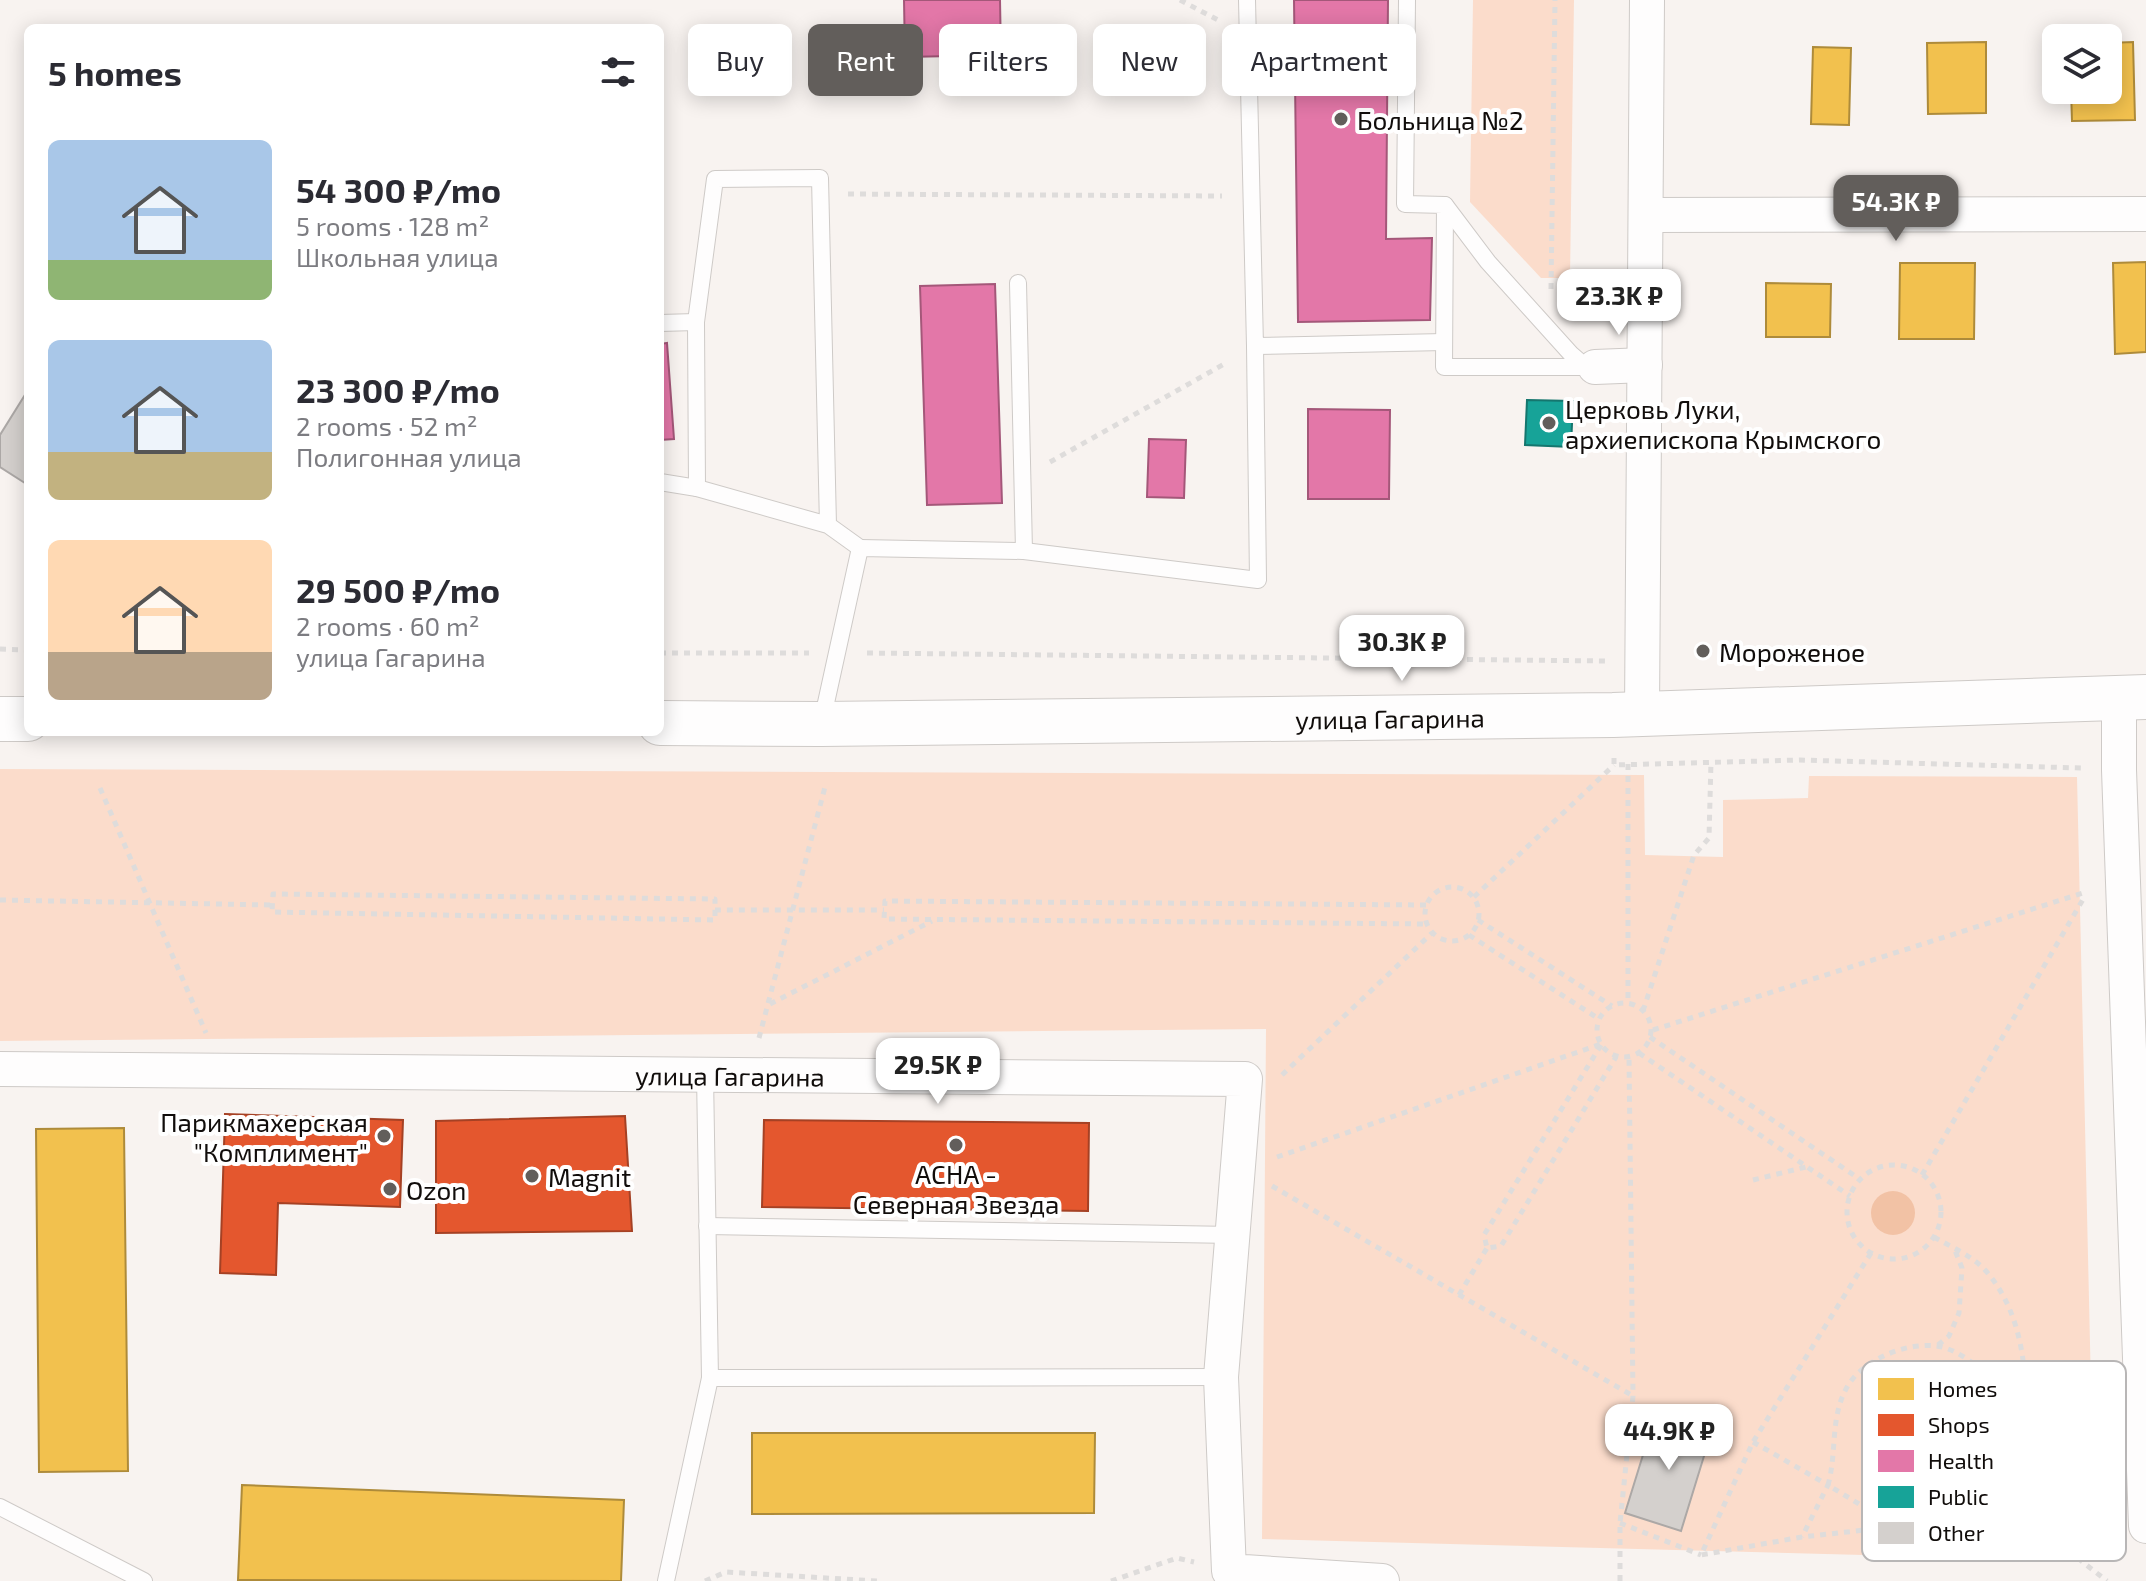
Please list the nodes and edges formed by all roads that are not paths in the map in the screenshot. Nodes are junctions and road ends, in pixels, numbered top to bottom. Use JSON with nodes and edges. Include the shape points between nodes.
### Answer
{"nodes":[{"id":1,"x":1247,"y":0,"type":"edge"},
{"id":2,"x":1407,"y":0,"type":"edge"},
{"id":3,"x":1647,"y":0,"type":"edge"},
{"id":4,"x":1445,"y":205,"type":"junction"},
{"id":5,"x":2146,"y":214,"type":"edge"},
{"id":6,"x":1646,"y":215,"type":"junction"},
{"id":7,"x":1018,"y":283,"type":"dead end"},
{"id":8,"x":696,"y":322,"type":"junction"},
{"id":9,"x":664,"y":323,"type":"edge"},
{"id":10,"x":1444,"y":342,"type":"junction"},
{"id":11,"x":1255,"y":346,"type":"junction"},
{"id":12,"x":1645,"y":365,"type":"junction"},
{"id":13,"x":1591,"y":367,"type":"junction"},
{"id":14,"x":664,"y":483,"type":"edge"},
{"id":15,"x":697,"y":488,"type":"junction"},
{"id":16,"x":828,"y":525,"type":"junction"},
{"id":17,"x":860,"y":548,"type":"junction"},
{"id":18,"x":1024,"y":551,"type":"junction"},
{"id":19,"x":2132,"y":698,"type":"edge"},
{"id":20,"x":1642,"y":713,"type":"junction"},
{"id":21,"x":0,"y":719,"type":"edge"},
{"id":22,"x":24,"y":719,"type":"edge"},
{"id":23,"x":664,"y":723,"type":"edge"},
{"id":24,"x":821,"y":724,"type":"junction"},
{"id":25,"x":0,"y":1069,"type":"edge"},
{"id":26,"x":705,"y":1075,"type":"junction"},
{"id":27,"x":707,"y":1226,"type":"junction"},
{"id":28,"x":1233,"y":1235,"type":"junction"},
{"id":29,"x":1221,"y":1377,"type":"junction"},
{"id":30,"x":710,"y":1378,"type":"junction"},
{"id":31,"x":0,"y":1507,"type":"edge"},
{"id":32,"x":2146,"y":1526,"type":"edge"},
{"id":33,"x":144,"y":1581,"type":"edge"},
{"id":34,"x":666,"y":1581,"type":"edge"},
{"id":35,"x":1382,"y":1581,"type":"edge"}],
"edges":[{"from":1,"to":11,"type":"lane"},
{"from":2,"to":4,"type":"lane","via":[[1405,204]]},
{"from":3,"to":6,"type":"street"},
{"from":4,"to":10,"type":"lane"},
{"from":4,"to":13,"type":"lane","via":[[1488,262],[1571,354]]},
{"from":5,"to":6,"type":"street"},
{"from":6,"to":12,"type":"street"},
{"from":7,"to":18,"type":"lane"},
{"from":8,"to":9,"type":"lane"},
{"from":8,"to":15,"type":"lane"},
{"from":8,"to":16,"type":"lane","via":[[715,179],[820,178]]},
{"from":10,"to":11,"type":"lane"},
{"from":10,"to":13,"type":"lane","via":[[1444,367]]},
{"from":11,"to":18,"type":"lane","via":[[1258,580]]},
{"from":12,"to":13,"type":"street"},
{"from":12,"to":20,"type":"street"},
{"from":14,"to":15,"type":"lane"},
{"from":15,"to":16,"type":"lane"},
{"from":16,"to":17,"type":"lane"},
{"from":17,"to":18,"type":"lane"},
{"from":17,"to":24,"type":"lane"},
{"from":19,"to":20,"type":"main road","name":"улица Гагарина"},
{"from":19,"to":32,"type":"street","name":"улица Гагарина","via":[[2119,786]]},
{"from":20,"to":24,"type":"main road","name":"улица Гагарина"},
{"from":21,"to":22,"type":"main road"},
{"from":23,"to":24,"type":"main road","name":"улица Гагарина"},
{"from":25,"to":26,"type":"street","name":"улица Гагарина"},
{"from":26,"to":27,"type":"lane"},
{"from":26,"to":28,"type":"street","name":"улица Гагарина","via":[[1245,1079]]},
{"from":27,"to":28,"type":"lane"},
{"from":27,"to":30,"type":"lane"},
{"from":28,"to":29,"type":"street","name":"улица Гагарина"},
{"from":29,"to":30,"type":"lane"},
{"from":29,"to":35,"type":"street","name":"улица Гагарина","via":[[1229,1571]]},
{"from":30,"to":34,"type":"lane"},
{"from":31,"to":33,"type":"lane"}]}
